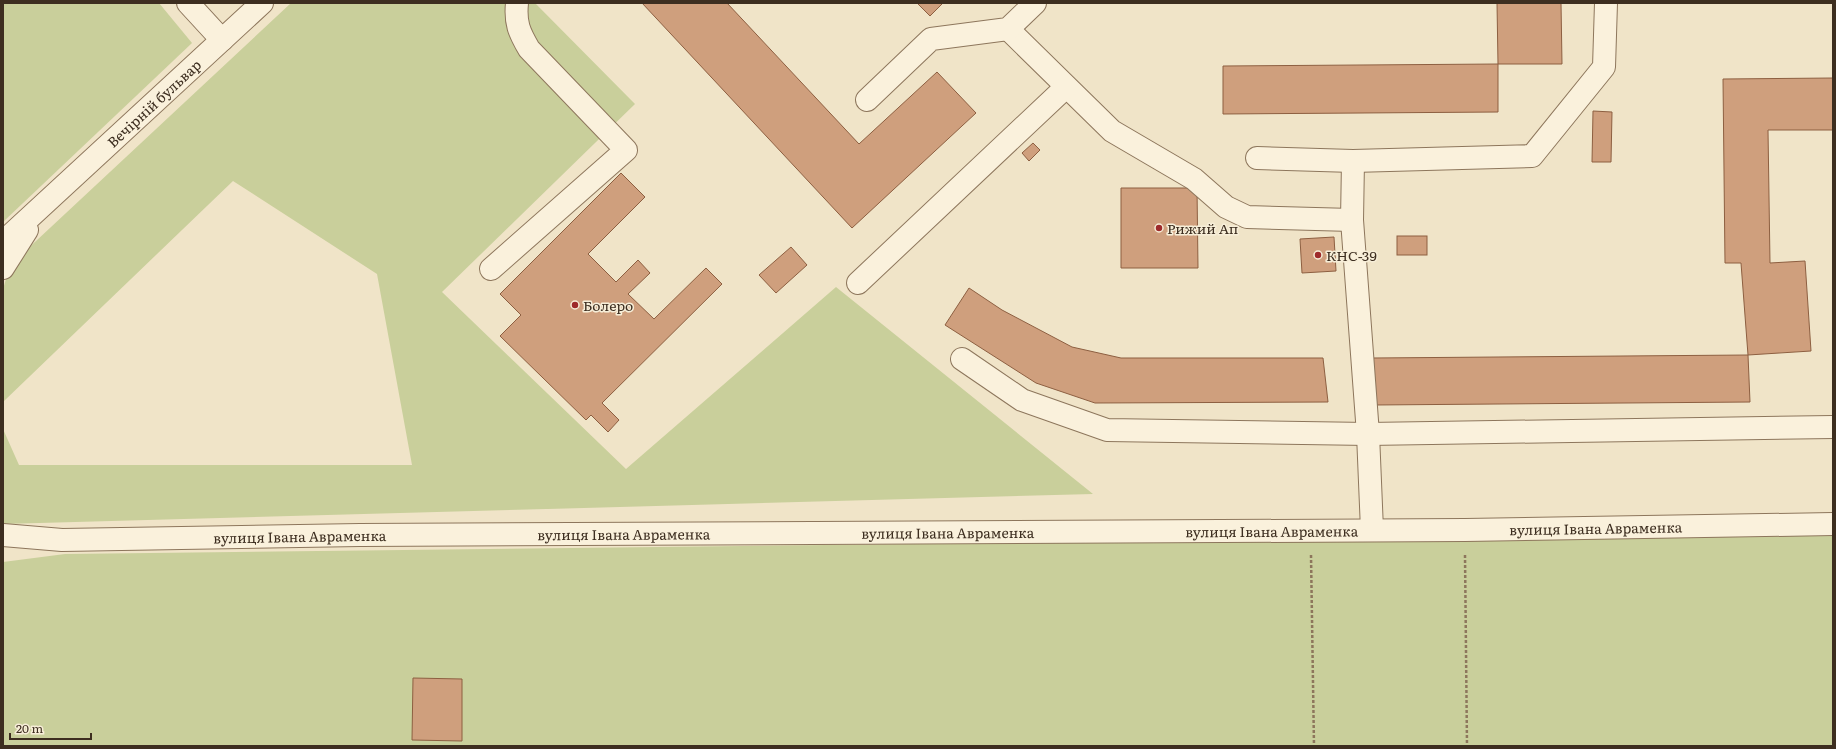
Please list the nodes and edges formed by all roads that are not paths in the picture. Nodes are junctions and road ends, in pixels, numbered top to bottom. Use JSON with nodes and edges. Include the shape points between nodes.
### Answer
{"nodes":[{"id":1,"x":188,"y":3,"type":"edge"},
{"id":2,"x":262,"y":3,"type":"edge"},
{"id":3,"x":517,"y":3,"type":"edge"},
{"id":4,"x":1035,"y":3,"type":"edge"},
{"id":5,"x":1606,"y":3,"type":"edge"},
{"id":6,"x":1008,"y":29,"type":"junction"},
{"id":7,"x":222,"y":40,"type":"junction"},
{"id":8,"x":1066,"y":87,"type":"junction"},
{"id":9,"x":867,"y":100,"type":"dead end"},
{"id":10,"x":1257,"y":158,"type":"dead end"},
{"id":11,"x":1353,"y":160,"type":"junction"},
{"id":12,"x":46,"y":203,"type":"junction"},
{"id":13,"x":1352,"y":220,"type":"junction"},
{"id":14,"x":3,"y":242,"type":"edge"},
{"id":15,"x":3,"y":268,"type":"edge"},
{"id":16,"x":491,"y":269,"type":"dead end"},
{"id":17,"x":858,"y":283,"type":"dead end"},
{"id":18,"x":962,"y":359,"type":"dead end"},
{"id":19,"x":1833,"y":427,"type":"edge"},
{"id":20,"x":1368,"y":434,"type":"junction"},
{"id":21,"x":1833,"y":524,"type":"edge"},
{"id":22,"x":1372,"y":530,"type":"junction"},
{"id":23,"x":5,"y":547,"type":"edge"}],
"edges":[{"from":1,"to":7,"type":"street"},
{"from":2,"to":7,"type":"street","name":"Вечірній бульвар"},
{"from":3,"to":16,"type":"street","via":[[515,19],[529,49],[626,150]]},
{"from":4,"to":6,"type":"street"},
{"from":5,"to":11,"type":"street","via":[[1604,67],[1532,156]]},
{"from":6,"to":8,"type":"street"},
{"from":6,"to":9,"type":"street","via":[[931,39]]},
{"from":7,"to":12,"type":"street","name":"Вечірній бульвар"},
{"from":8,"to":13,"type":"street","via":[[1112,131],[1194,179],[1226,207],[1247,217]]},
{"from":8,"to":17,"type":"street"},
{"from":10,"to":11,"type":"street"},
{"from":11,"to":13,"type":"street"},
{"from":12,"to":14,"type":"street"},
{"from":12,"to":15,"type":"street","via":[[13,249]]},
{"from":13,"to":20,"type":"street"},
{"from":18,"to":20,"type":"street","via":[[1022,400],[1107,430]]},
{"from":19,"to":20,"type":"street"},
{"from":20,"to":22,"type":"street"},
{"from":21,"to":22,"type":"street","name":"вулиця Івана Авраменка"},
{"from":22,"to":23,"type":"street","name":"вулиця Івана Авраменка","via":[[368,535],[62,540]]}]}
